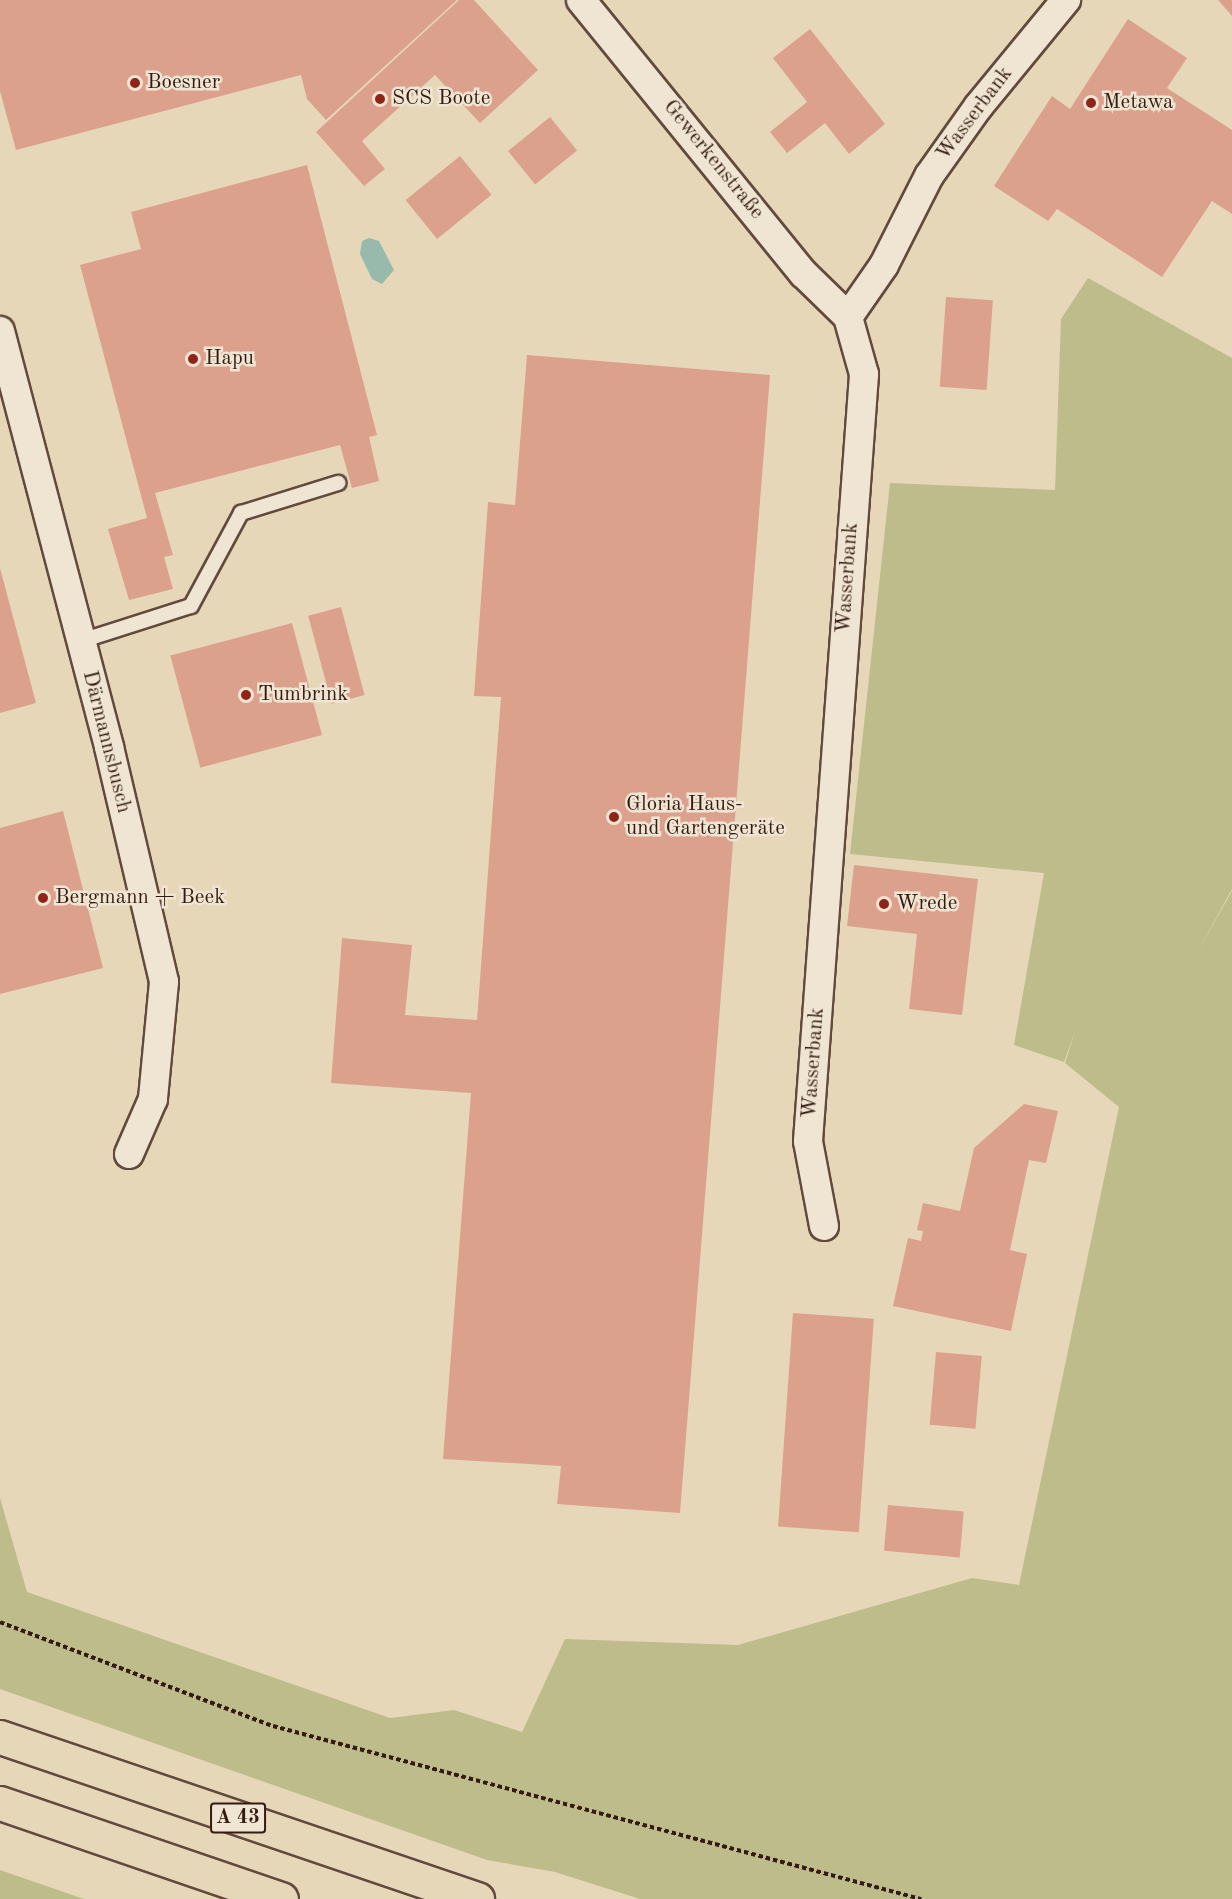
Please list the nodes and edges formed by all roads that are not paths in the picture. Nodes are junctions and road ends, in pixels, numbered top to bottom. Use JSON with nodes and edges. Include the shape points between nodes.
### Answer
{"nodes":[{"id":1,"x":581,"y":0,"type":"edge"},
{"id":2,"x":1066,"y":0,"type":"edge"},
{"id":3,"x":848,"y":317,"type":"junction"},
{"id":4,"x":0,"y":331,"type":"edge"},
{"id":5,"x":338,"y":483,"type":"dead end"},
{"id":6,"x":81,"y":641,"type":"junction"},
{"id":7,"x":129,"y":1154,"type":"dead end"},
{"id":8,"x":824,"y":1226,"type":"dead end"},
{"id":9,"x":0,"y":1737,"type":"edge"},
{"id":10,"x":0,"y":1803,"type":"edge"},
{"id":11,"x":281,"y":1899,"type":"edge"},
{"id":12,"x":477,"y":1899,"type":"edge"}],
"edges":[{"from":1,"to":3,"type":"street","name":"Gewerkenstraße","via":[[804,274]]},
{"from":2,"to":3,"type":"street","name":"Wasserbank","via":[[978,107],[930,176],[884,265]]},
{"from":3,"to":8,"type":"street","name":"Wasserbank","via":[[864,374],[808,1141]]},
{"from":4,"to":6,"type":"street","name":"Därmannsbusch"},
{"from":5,"to":6,"type":"lane","via":[[241,513],[191,606]]},
{"from":6,"to":7,"type":"street","name":"Därmannsbusch","via":[[164,982],[153,1099]]},
{"from":9,"to":12,"type":"highway","number":"A 43"},
{"from":10,"to":11,"type":"highway"}]}
